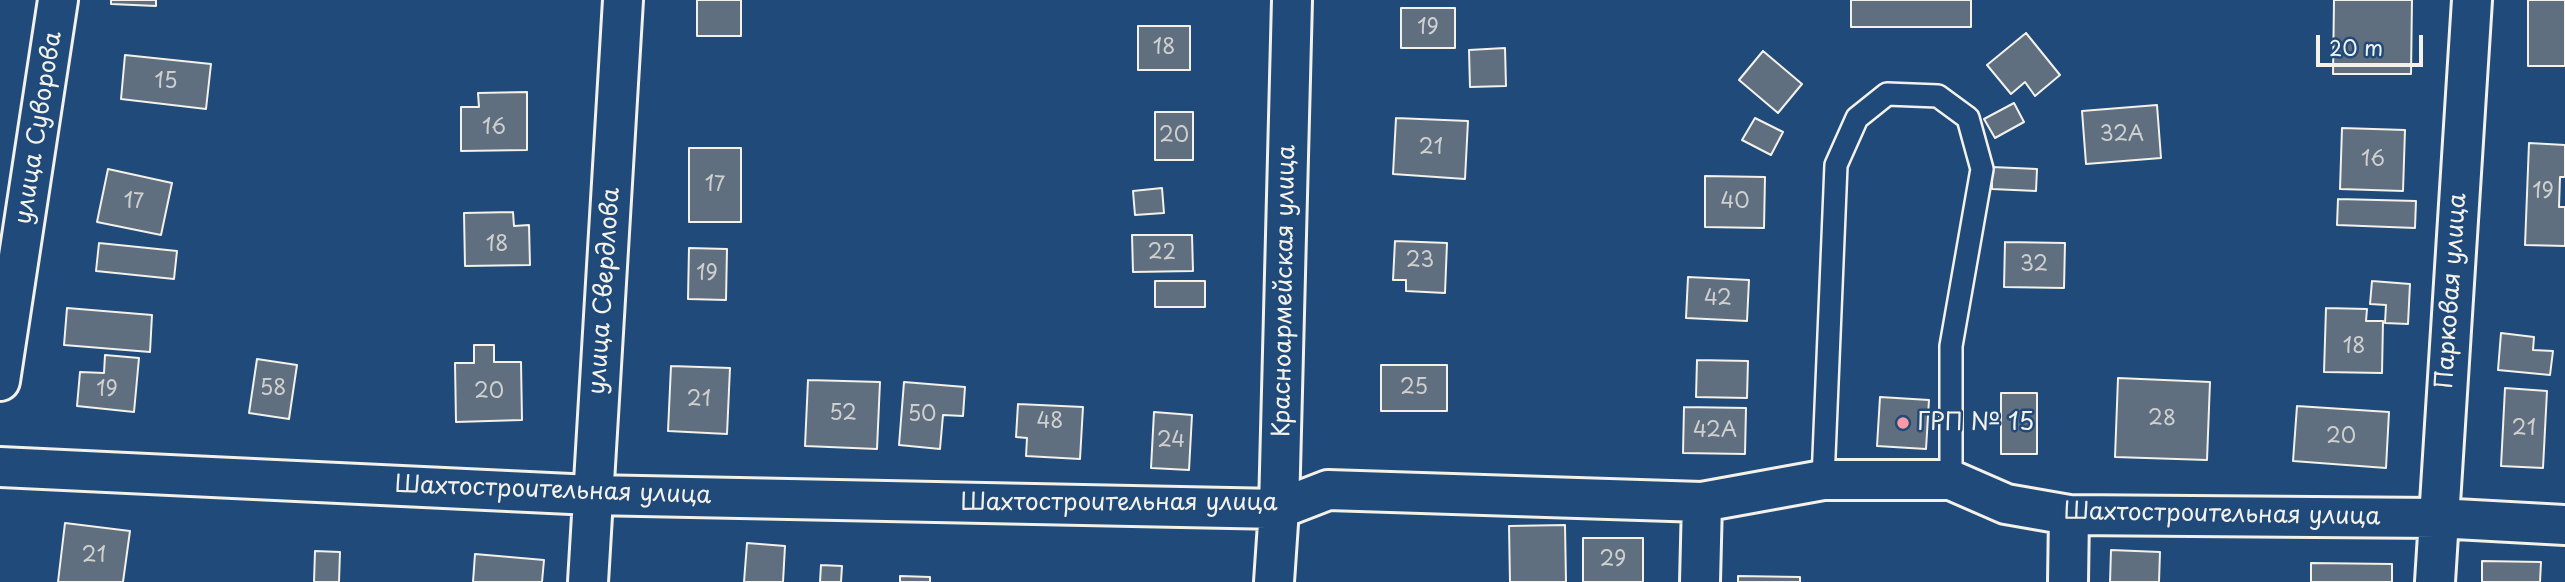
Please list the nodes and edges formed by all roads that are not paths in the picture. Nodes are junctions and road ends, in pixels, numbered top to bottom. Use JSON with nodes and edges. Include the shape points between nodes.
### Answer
{"nodes":[{"id":1,"x":58,"y":0,"type":"edge"},
{"id":2,"x":623,"y":0,"type":"edge"},
{"id":3,"x":1292,"y":0,"type":"edge"},
{"id":4,"x":2472,"y":0,"type":"edge"},
{"id":5,"x":0,"y":381,"type":"edge"},
{"id":6,"x":0,"y":467,"type":"edge"},
{"id":7,"x":1823,"y":480,"type":"junction"},
{"id":8,"x":1951,"y":480,"type":"junction"},
{"id":9,"x":592,"y":495,"type":"junction"},
{"id":10,"x":1702,"y":502,"type":"junction"},
{"id":11,"x":1279,"y":509,"type":"junction"},
{"id":12,"x":2069,"y":515,"type":"junction"},
{"id":13,"x":2437,"y":518,"type":"junction"},
{"id":14,"x":2565,"y":525,"type":"edge"},
{"id":15,"x":588,"y":582,"type":"edge"},
{"id":16,"x":1274,"y":582,"type":"edge"},
{"id":17,"x":1700,"y":582,"type":"edge"},
{"id":18,"x":2068,"y":582,"type":"edge"},
{"id":19,"x":2435,"y":582,"type":"edge"}],
"edges":[{"from":1,"to":5,"type":"street","name":"улица Суворова"},
{"from":2,"to":9,"type":"street","name":"улица Свердлова"},
{"from":3,"to":11,"type":"street","name":"Красноармейская улица"},
{"from":4,"to":13,"type":"street","name":"Парковая улица"},
{"from":6,"to":9,"type":"street","name":"Шахтостроительная улица"},
{"from":7,"to":8,"type":"street","name":"Шахтостроительная улица"},
{"from":7,"to":8,"type":"lane","via":[[1836,165],[1857,118],[1888,94],[1938,96],[1968,118],[1982,169],[1951,346]]},
{"from":7,"to":10,"type":"street","name":"Шахтостроительная улица"},
{"from":8,"to":12,"type":"street","name":"Шахтостроительная улица","via":[[2006,504]]},
{"from":9,"to":11,"type":"street","name":"Шахтостроительная улица"},
{"from":9,"to":15,"type":"street","name":"улица Свердлова"},
{"from":10,"to":11,"type":"street","name":"Шахтостроительная улица","via":[[1328,490]]},
{"from":10,"to":17,"type":"street"},
{"from":11,"to":16,"type":"street","name":"Красноармейская улица"},
{"from":12,"to":13,"type":"street","name":"Шахтостроительная улица"},
{"from":12,"to":18,"type":"street"},
{"from":13,"to":14,"type":"street","name":"Шахтостроительная улица"},
{"from":13,"to":19,"type":"street","name":"Парковая улица"}]}
